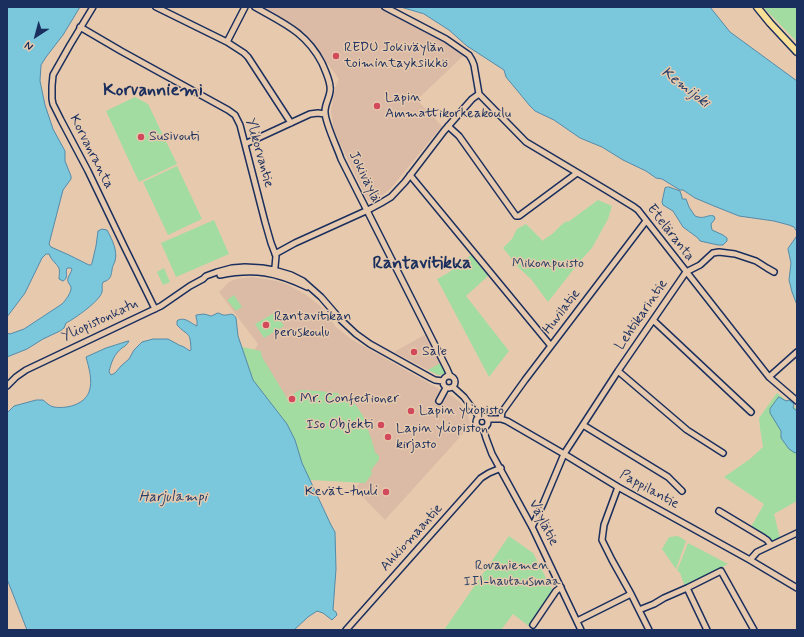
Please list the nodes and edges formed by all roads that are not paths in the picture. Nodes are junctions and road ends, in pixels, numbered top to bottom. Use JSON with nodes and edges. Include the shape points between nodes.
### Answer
{"nodes":[{"id":1,"x":93,"y":7,"type":"edge"},
{"id":2,"x":156,"y":7,"type":"edge"},
{"id":3,"x":245,"y":7,"type":"edge"},
{"id":4,"x":255,"y":7,"type":"edge"},
{"id":5,"x":385,"y":7,"type":"edge"},
{"id":6,"x":757,"y":7,"type":"edge"},
{"id":7,"x":80,"y":27,"type":"junction"},
{"id":8,"x":227,"y":42,"type":"junction"},
{"id":9,"x":797,"y":52,"type":"edge"},
{"id":10,"x":479,"y":94,"type":"junction"},
{"id":11,"x":325,"y":114,"type":"junction"},
{"id":12,"x":291,"y":123,"type":"junction"},
{"id":13,"x":448,"y":126,"type":"junction"},
{"id":14,"x":245,"y":144,"type":"junction"},
{"id":15,"x":577,"y":173,"type":"junction"},
{"id":16,"x":410,"y":174,"type":"junction"},
{"id":17,"x":368,"y":210,"type":"junction"},
{"id":18,"x":646,"y":220,"type":"junction"},
{"id":19,"x":275,"y":254,"type":"junction"},
{"id":20,"x":273,"y":272,"type":"junction"},
{"id":21,"x":686,"y":272,"type":"junction"},
{"id":22,"x":774,"y":272,"type":"dead end"},
{"id":23,"x":155,"y":309,"type":"junction"},
{"id":24,"x":653,"y":320,"type":"junction"},
{"id":25,"x":551,"y":346,"type":"junction"},
{"id":26,"x":797,"y":352,"type":"edge"},
{"id":27,"x":618,"y":371,"type":"junction"},
{"id":28,"x":450,"y":376,"type":"junction"},
{"id":29,"x":769,"y":377,"type":"junction"},
{"id":30,"x":443,"y":381,"type":"junction"},
{"id":31,"x":7,"y":386,"type":"edge"},
{"id":32,"x":453,"y":387,"type":"junction"},
{"id":33,"x":446,"y":388,"type":"junction"},
{"id":34,"x":797,"y":400,"type":"edge"},
{"id":35,"x":439,"y":401,"type":"dead end"},
{"id":36,"x":751,"y":412,"type":"dead end"},
{"id":37,"x":478,"y":416,"type":"junction"},
{"id":38,"x":488,"y":419,"type":"junction"},
{"id":39,"x":501,"y":419,"type":"junction"},
{"id":40,"x":583,"y":425,"type":"junction"},
{"id":41,"x":483,"y":428,"type":"junction"},
{"id":42,"x":723,"y":453,"type":"dead end"},
{"id":43,"x":564,"y":454,"type":"junction"},
{"id":44,"x":501,"y":468,"type":"junction"},
{"id":45,"x":618,"y":487,"type":"junction"},
{"id":46,"x":682,"y":491,"type":"dead end"},
{"id":47,"x":719,"y":511,"type":"dead end"},
{"id":48,"x":532,"y":527,"type":"junction"},
{"id":49,"x":797,"y":533,"type":"edge"},
{"id":50,"x":771,"y":546,"type":"junction"},
{"id":51,"x":750,"y":560,"type":"junction"},
{"id":52,"x":561,"y":587,"type":"junction"},
{"id":53,"x":686,"y":588,"type":"junction"},
{"id":54,"x":797,"y":588,"type":"edge"},
{"id":55,"x":630,"y":594,"type":"junction"},
{"id":56,"x":639,"y":610,"type":"junction"},
{"id":57,"x":577,"y":621,"type":"junction"},
{"id":58,"x":533,"y":625,"type":"dead end"},
{"id":59,"x":346,"y":630,"type":"edge"},
{"id":60,"x":581,"y":630,"type":"edge"},
{"id":61,"x":649,"y":630,"type":"edge"},
{"id":62,"x":707,"y":630,"type":"edge"},
{"id":63,"x":754,"y":630,"type":"edge"}],
"edges":[{"from":1,"to":7,"type":"street","name":"Korvanranta"},
{"from":2,"to":8,"type":"street"},
{"from":3,"to":8,"type":"street"},
{"from":4,"to":11,"type":"street","via":[[302,35],[314,48],[330,85]]},
{"from":5,"to":10,"type":"street","via":[[446,39],[469,55],[474,65]]},
{"from":6,"to":9,"type":"main road"},
{"from":7,"to":14,"type":"street","name":"Ylikorvantie","via":[[232,112],[239,121]]},
{"from":7,"to":23,"type":"street","name":"Korvanranta","via":[[54,75],[52,102]]},
{"from":8,"to":12,"type":"street","via":[[248,57]]},
{"from":10,"to":13,"type":"street"},
{"from":10,"to":15,"type":"street","name":"Eteläranta","via":[[526,142]]},
{"from":11,"to":12,"type":"street","via":[[310,114]]},
{"from":11,"to":17,"type":"street","name":"Jokiväylä","via":[[342,159]]},
{"from":12,"to":14,"type":"street"},
{"from":13,"to":15,"type":"street","via":[[459,136],[516,216],[520,216]]},
{"from":13,"to":16,"type":"street"},
{"from":14,"to":19,"type":"street","name":"Ylikorvantie"},
{"from":15,"to":18,"type":"street","name":"Eteläranta","via":[[634,207]]},
{"from":16,"to":17,"type":"street","via":[[391,197]]},
{"from":16,"to":25,"type":"street"},
{"from":17,"to":19,"type":"street"},
{"from":17,"to":28,"type":"street","name":"Jokiväylä"},
{"from":18,"to":21,"type":"street","name":"Eteläranta"},
{"from":18,"to":25,"type":"street","name":"Huvilatie"},
{"from":19,"to":20,"type":"street"},
{"from":20,"to":23,"type":"street","name":"Yliopistonkatu","via":[[262,268],[245,267],[206,276]]},
{"from":20,"to":30,"type":"street","name":"Yliopistonkatu","via":[[313,290],[363,339],[431,378]]},
{"from":21,"to":22,"type":"street","name":"Lehtikarintie","via":[[719,252],[756,261]]},
{"from":21,"to":24,"type":"street","name":"Lehtikarintie"},
{"from":21,"to":29,"type":"street","name":"Eteläranta"},
{"from":23,"to":31,"type":"street","name":"Yliopistonkatu","via":[[26,370]]},
{"from":24,"to":27,"type":"street","name":"Lehtikarintie"},
{"from":24,"to":36,"type":"street"},
{"from":25,"to":39,"type":"street","name":"Huvilatie","via":[[502,412]]},
{"from":26,"to":29,"type":"street"},
{"from":27,"to":40,"type":"street","name":"Lehtikarintie"},
{"from":27,"to":42,"type":"street","via":[[687,430]]},
{"from":28,"to":30,"type":"street","via":[[446,376]]},
{"from":28,"to":32,"type":"street","via":[[456,381]]},
{"from":29,"to":34,"type":"street","name":"Eteläranta"},
{"from":30,"to":33,"type":"street"},
{"from":32,"to":33,"type":"street"},
{"from":32,"to":37,"type":"street"},
{"from":33,"to":35,"type":"street"},
{"from":37,"to":38,"type":"street","via":[[483,415]]},
{"from":37,"to":41,"type":"street","via":[[476,425]]},
{"from":38,"to":39,"type":"street","name":"Pappilantie"},
{"from":38,"to":41,"type":"street","via":[[487,425]]},
{"from":39,"to":43,"type":"street","name":"Pappilantie"},
{"from":40,"to":43,"type":"street","name":"Lehtikarintie"},
{"from":40,"to":46,"type":"street","via":[[668,477]]},
{"from":41,"to":44,"type":"street","name":"Väylätie","via":[[492,454]]},
{"from":43,"to":45,"type":"street","name":"Pappilantie"},
{"from":43,"to":48,"type":"street","name":"Lehtikarintie"},
{"from":44,"to":48,"type":"street","name":"Väylätie"},
{"from":44,"to":59,"type":"street","name":"Ahkiomaantie","via":[[481,478]]},
{"from":45,"to":51,"type":"street","name":"Pappilantie"},
{"from":45,"to":55,"type":"street","via":[[604,525],[602,540]]},
{"from":47,"to":50,"type":"street","via":[[767,540]]},
{"from":48,"to":52,"type":"street","name":"Väylätie"},
{"from":49,"to":50,"type":"street"},
{"from":50,"to":51,"type":"street","via":[[757,552]]},
{"from":51,"to":54,"type":"street","name":"Pappilantie"},
{"from":52,"to":57,"type":"street","name":"Väylätie"},
{"from":52,"to":58,"type":"street"},
{"from":53,"to":56,"type":"street"},
{"from":53,"to":62,"type":"street"},
{"from":53,"to":63,"type":"street","via":[[721,571]]},
{"from":55,"to":56,"type":"street"},
{"from":55,"to":57,"type":"street"},
{"from":56,"to":61,"type":"street"},
{"from":57,"to":60,"type":"street","name":"Väylätie"}]}
